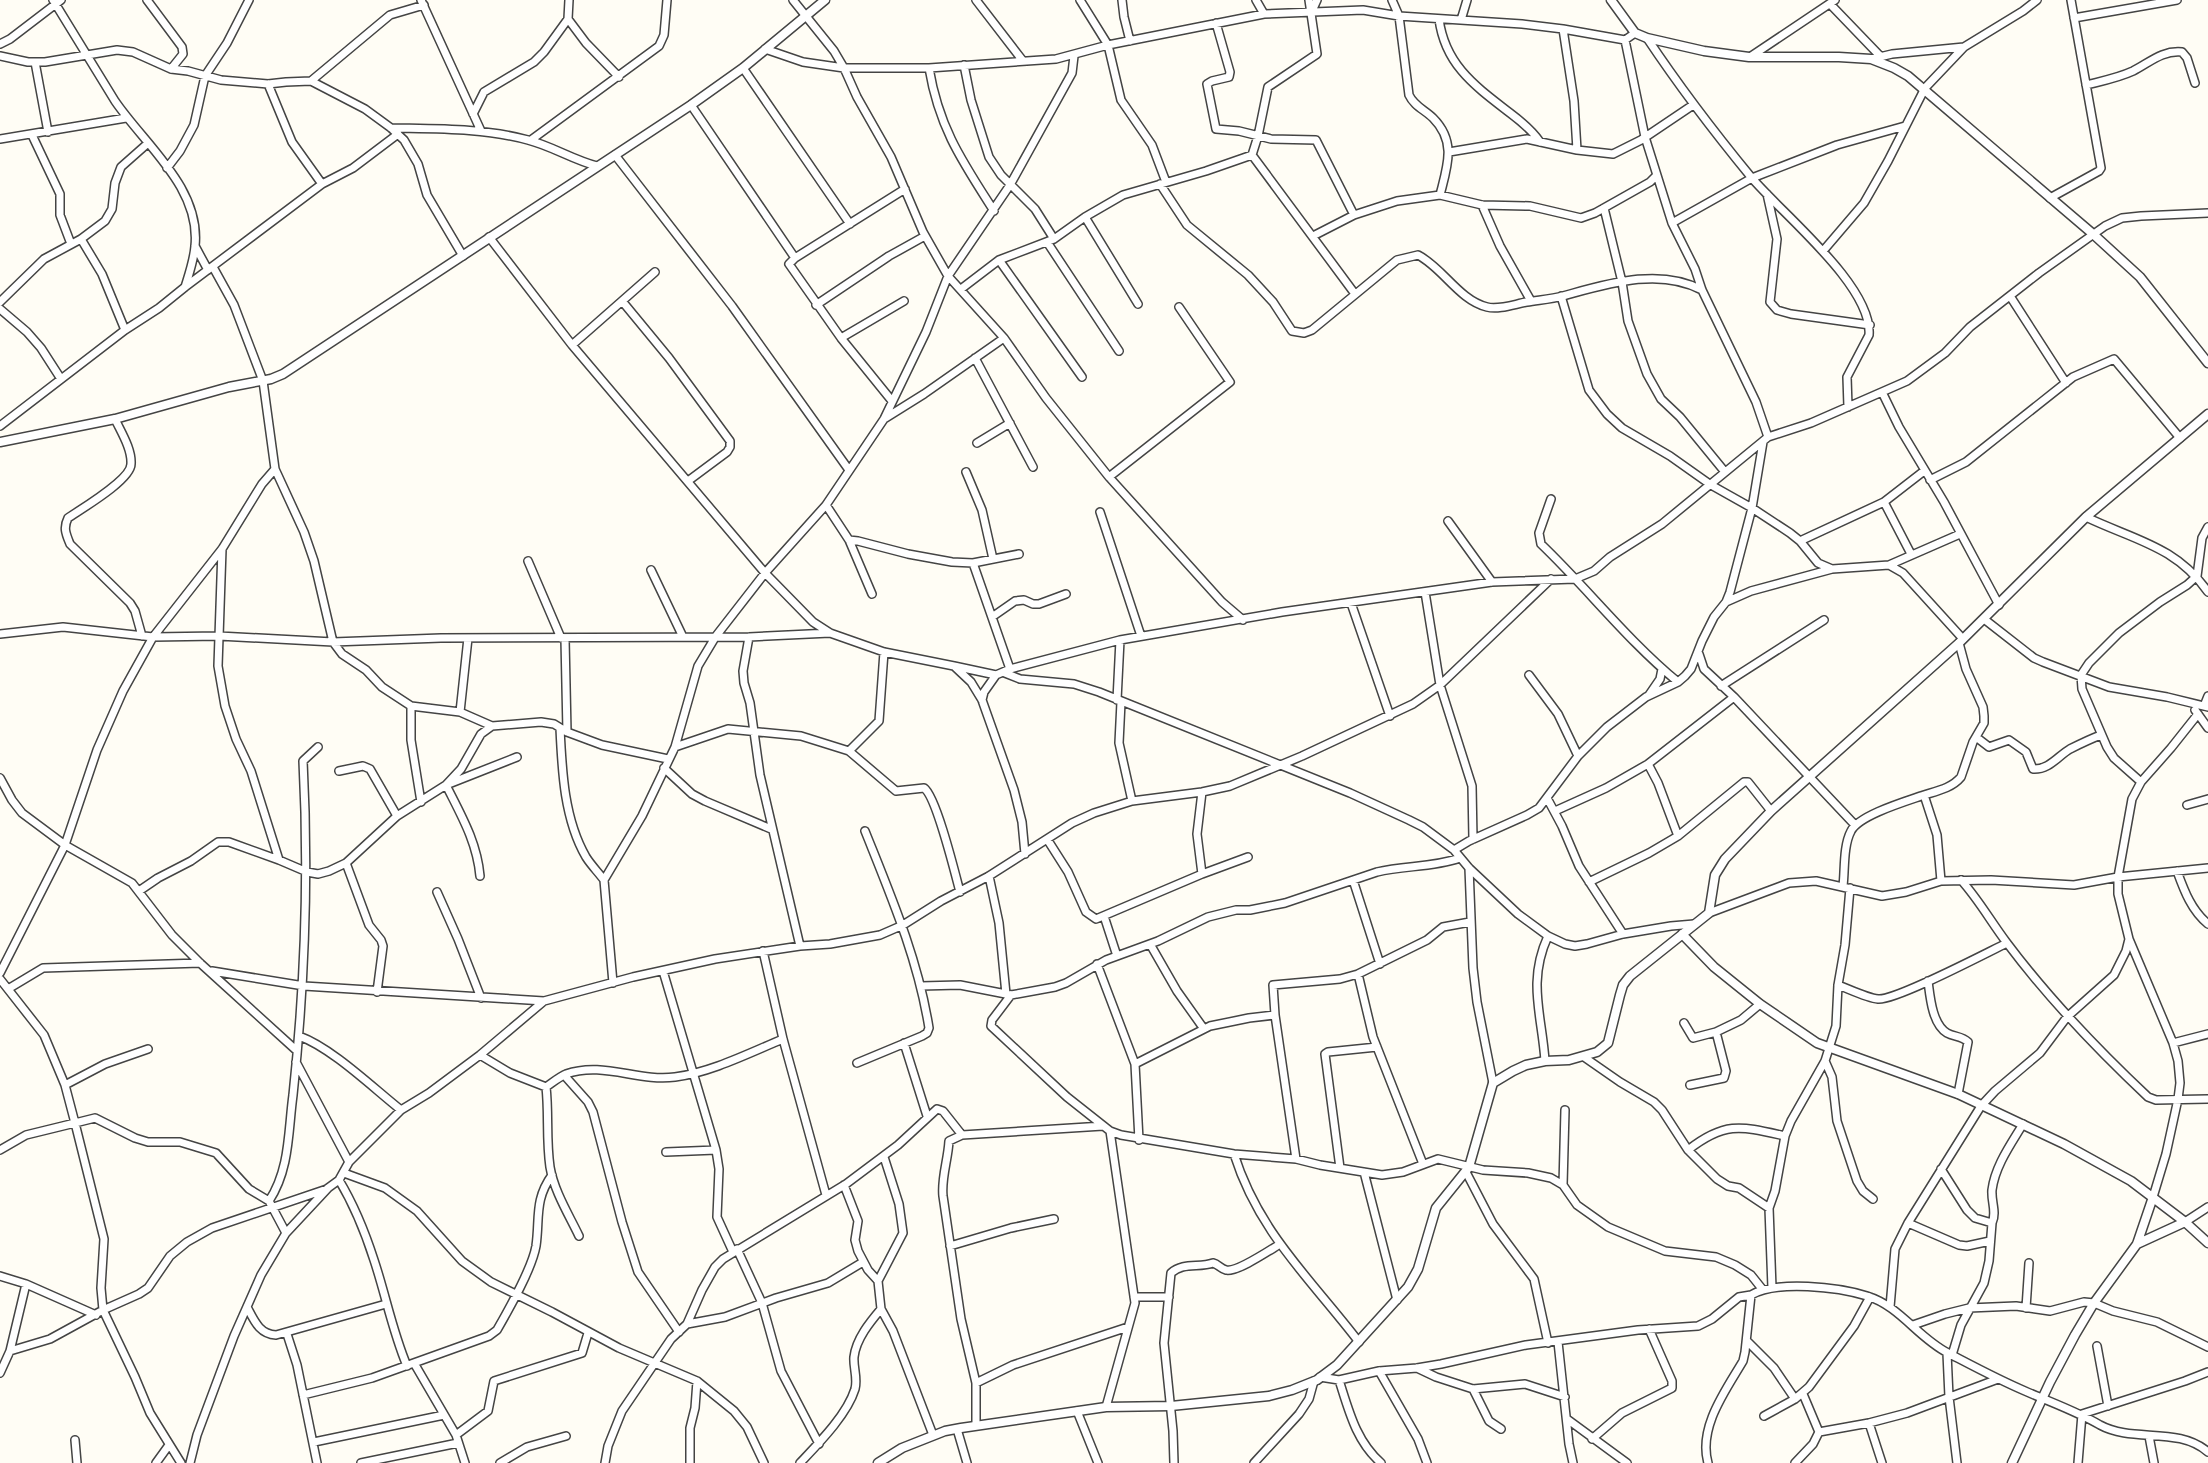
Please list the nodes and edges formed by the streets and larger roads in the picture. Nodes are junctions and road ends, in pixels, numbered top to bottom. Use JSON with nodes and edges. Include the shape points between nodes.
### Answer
{"nodes":[{"id":1,"x":147,"y":0,"type":"edge"},
{"id":2,"x":249,"y":0,"type":"edge"},
{"id":3,"x":570,"y":0,"type":"edge"},
{"id":4,"x":667,"y":0,"type":"edge"},
{"id":5,"x":793,"y":0,"type":"edge"},
{"id":6,"x":825,"y":0,"type":"edge"},
{"id":7,"x":976,"y":0,"type":"edge"},
{"id":8,"x":1080,"y":0,"type":"edge"},
{"id":9,"x":1122,"y":0,"type":"edge"},
{"id":10,"x":1256,"y":0,"type":"edge"},
{"id":11,"x":1309,"y":0,"type":"edge"},
{"id":12,"x":1317,"y":0,"type":"edge"},
{"id":13,"x":1392,"y":0,"type":"edge"},
{"id":14,"x":1467,"y":0,"type":"edge"},
{"id":15,"x":2023,"y":0,"type":"edge"},
{"id":16,"x":2037,"y":0,"type":"edge"},
{"id":17,"x":2071,"y":0,"type":"edge"},
{"id":18,"x":2177,"y":0,"type":"edge"},
{"id":19,"x":57,"y":1,"type":"edge"},
{"id":20,"x":1614,"y":1,"type":"edge"},
{"id":21,"x":424,"y":2,"type":"edge"},
{"id":22,"x":1832,"y":2,"type":"edge"},
{"id":23,"x":2025,"y":9,"type":"junction"},
{"id":24,"x":1312,"y":11,"type":"junction"},
{"id":25,"x":1264,"y":14,"type":"junction"},
{"id":26,"x":806,"y":15,"type":"junction"},
{"id":27,"x":1399,"y":16,"type":"junction"},
{"id":28,"x":2074,"y":18,"type":"junction"},
{"id":29,"x":568,"y":19,"type":"junction"},
{"id":30,"x":1439,"y":19,"type":"junction"},
{"id":31,"x":1461,"y":20,"type":"junction"},
{"id":32,"x":1216,"y":23,"type":"junction"},
{"id":33,"x":1563,"y":29,"type":"junction"},
{"id":34,"x":1635,"y":33,"type":"junction"},
{"id":35,"x":1647,"y":38,"type":"junction"},
{"id":36,"x":1625,"y":40,"type":"junction"},
{"id":37,"x":1130,"y":41,"type":"junction"},
{"id":38,"x":0,"y":44,"type":"edge"},
{"id":39,"x":1108,"y":45,"type":"junction"},
{"id":40,"x":1964,"y":47,"type":"junction"},
{"id":41,"x":765,"y":49,"type":"junction"},
{"id":42,"x":87,"y":55,"type":"junction"},
{"id":43,"x":0,"y":56,"type":"edge"},
{"id":44,"x":1074,"y":56,"type":"junction"},
{"id":45,"x":1749,"y":57,"type":"junction"},
{"id":46,"x":1881,"y":57,"type":"junction"},
{"id":47,"x":1871,"y":59,"type":"junction"},
{"id":48,"x":1023,"y":61,"type":"junction"},
{"id":49,"x":35,"y":62,"type":"junction"},
{"id":50,"x":964,"y":65,"type":"junction"},
{"id":51,"x":743,"y":68,"type":"junction"},
{"id":52,"x":844,"y":68,"type":"junction"},
{"id":53,"x":929,"y":68,"type":"junction"},
{"id":54,"x":171,"y":69,"type":"junction"},
{"id":55,"x":206,"y":76,"type":"junction"},
{"id":56,"x":619,"y":77,"type":"junction"},
{"id":57,"x":311,"y":81,"type":"junction"},
{"id":58,"x":2195,"y":83,"type":"dead end"},
{"id":59,"x":268,"y":84,"type":"junction"},
{"id":60,"x":2086,"y":85,"type":"junction"},
{"id":61,"x":1924,"y":88,"type":"junction"},
{"id":62,"x":691,"y":105,"type":"junction"},
{"id":63,"x":1693,"y":105,"type":"junction"},
{"id":64,"x":473,"y":114,"type":"junction"},
{"id":65,"x":126,"y":118,"type":"junction"},
{"id":66,"x":1905,"y":126,"type":"junction"},
{"id":67,"x":391,"y":128,"type":"junction"},
{"id":68,"x":481,"y":131,"type":"junction"},
{"id":69,"x":48,"y":132,"type":"junction"},
{"id":70,"x":398,"y":134,"type":"junction"},
{"id":71,"x":32,"y":135,"type":"junction"},
{"id":72,"x":1258,"y":136,"type":"junction"},
{"id":73,"x":1645,"y":137,"type":"junction"},
{"id":74,"x":0,"y":140,"type":"edge"},
{"id":75,"x":531,"y":140,"type":"junction"},
{"id":76,"x":1540,"y":142,"type":"junction"},
{"id":77,"x":147,"y":144,"type":"junction"},
{"id":78,"x":1577,"y":150,"type":"junction"},
{"id":79,"x":1449,"y":152,"type":"junction"},
{"id":80,"x":615,"y":154,"type":"junction"},
{"id":81,"x":1252,"y":155,"type":"junction"},
{"id":82,"x":597,"y":166,"type":"junction"},
{"id":83,"x":167,"y":168,"type":"junction"},
{"id":84,"x":1656,"y":176,"type":"junction"},
{"id":85,"x":1752,"y":178,"type":"junction"},
{"id":86,"x":1163,"y":183,"type":"junction"},
{"id":87,"x":322,"y":184,"type":"junction"},
{"id":88,"x":1010,"y":185,"type":"junction"},
{"id":89,"x":905,"y":189,"type":"junction"},
{"id":90,"x":1767,"y":194,"type":"junction"},
{"id":91,"x":1440,"y":195,"type":"junction"},
{"id":92,"x":2050,"y":198,"type":"junction"},
{"id":93,"x":1482,"y":205,"type":"junction"},
{"id":94,"x":1604,"y":208,"type":"junction"},
{"id":95,"x":994,"y":211,"type":"junction"},
{"id":96,"x":2208,"y":213,"type":"edge"},
{"id":97,"x":1354,"y":214,"type":"junction"},
{"id":98,"x":1085,"y":217,"type":"junction"},
{"id":99,"x":1672,"y":223,"type":"junction"},
{"id":100,"x":850,"y":224,"type":"junction"},
{"id":101,"x":2093,"y":234,"type":"junction"},
{"id":102,"x":925,"y":236,"type":"junction"},
{"id":103,"x":1313,"y":236,"type":"junction"},
{"id":104,"x":489,"y":237,"type":"junction"},
{"id":105,"x":81,"y":239,"type":"junction"},
{"id":106,"x":1054,"y":239,"type":"junction"},
{"id":107,"x":1047,"y":242,"type":"junction"},
{"id":108,"x":71,"y":244,"type":"junction"},
{"id":109,"x":195,"y":246,"type":"junction"},
{"id":110,"x":1823,"y":251,"type":"junction"},
{"id":111,"x":463,"y":256,"type":"junction"},
{"id":112,"x":795,"y":258,"type":"junction"},
{"id":113,"x":999,"y":260,"type":"junction"},
{"id":114,"x":211,"y":269,"type":"junction"},
{"id":115,"x":655,"y":272,"type":"dead end"},
{"id":116,"x":948,"y":276,"type":"junction"},
{"id":117,"x":1622,"y":282,"type":"junction"},
{"id":118,"x":185,"y":287,"type":"junction"},
{"id":119,"x":961,"y":289,"type":"junction"},
{"id":120,"x":1702,"y":290,"type":"junction"},
{"id":121,"x":1355,"y":294,"type":"junction"},
{"id":122,"x":1561,"y":296,"type":"junction"},
{"id":123,"x":2010,"y":296,"type":"junction"},
{"id":124,"x":622,"y":301,"type":"junction"},
{"id":125,"x":904,"y":301,"type":"dead end"},
{"id":126,"x":1531,"y":301,"type":"junction"},
{"id":127,"x":0,"y":302,"type":"edge"},
{"id":128,"x":816,"y":304,"type":"junction"},
{"id":129,"x":1138,"y":304,"type":"dead end"},
{"id":130,"x":1179,"y":307,"type":"dead end"},
{"id":131,"x":0,"y":309,"type":"edge"},
{"id":132,"x":1870,"y":325,"type":"junction"},
{"id":133,"x":125,"y":330,"type":"junction"},
{"id":134,"x":841,"y":338,"type":"junction"},
{"id":135,"x":1004,"y":338,"type":"junction"},
{"id":136,"x":572,"y":345,"type":"junction"},
{"id":137,"x":1119,"y":351,"type":"dead end"},
{"id":138,"x":975,"y":358,"type":"junction"},
{"id":139,"x":2208,"y":363,"type":"edge"},
{"id":140,"x":1082,"y":377,"type":"dead end"},
{"id":141,"x":61,"y":380,"type":"junction"},
{"id":142,"x":263,"y":381,"type":"junction"},
{"id":143,"x":2066,"y":383,"type":"junction"},
{"id":144,"x":1882,"y":392,"type":"junction"},
{"id":145,"x":892,"y":401,"type":"junction"},
{"id":146,"x":1848,"y":407,"type":"junction"},
{"id":147,"x":2208,"y":414,"type":"edge"},
{"id":148,"x":884,"y":419,"type":"junction"},
{"id":149,"x":115,"y":420,"type":"junction"},
{"id":150,"x":1010,"y":423,"type":"junction"},
{"id":151,"x":0,"y":426,"type":"edge"},
{"id":152,"x":2180,"y":438,"type":"junction"},
{"id":153,"x":1766,"y":440,"type":"junction"},
{"id":154,"x":0,"y":442,"type":"edge"},
{"id":155,"x":977,"y":443,"type":"dead end"},
{"id":156,"x":1033,"y":467,"type":"dead end"},
{"id":157,"x":275,"y":469,"type":"junction"},
{"id":158,"x":849,"y":470,"type":"junction"},
{"id":159,"x":1924,"y":471,"type":"junction"},
{"id":160,"x":966,"y":472,"type":"dead end"},
{"id":161,"x":1725,"y":472,"type":"junction"},
{"id":162,"x":1942,"y":475,"type":"junction"},
{"id":163,"x":1109,"y":477,"type":"junction"},
{"id":164,"x":1930,"y":480,"type":"junction"},
{"id":165,"x":688,"y":481,"type":"junction"},
{"id":166,"x":1711,"y":485,"type":"junction"},
{"id":167,"x":1936,"y":490,"type":"junction"},
{"id":168,"x":1551,"y":499,"type":"dead end"},
{"id":169,"x":1884,"y":502,"type":"junction"},
{"id":170,"x":826,"y":505,"type":"junction"},
{"id":171,"x":1752,"y":508,"type":"junction"},
{"id":172,"x":1100,"y":512,"type":"dead end"},
{"id":173,"x":2086,"y":517,"type":"junction"},
{"id":174,"x":1448,"y":521,"type":"dead end"},
{"id":175,"x":2208,"y":527,"type":"edge"},
{"id":176,"x":1960,"y":534,"type":"junction"},
{"id":177,"x":849,"y":540,"type":"junction"},
{"id":178,"x":1800,"y":541,"type":"junction"},
{"id":179,"x":222,"y":549,"type":"junction"},
{"id":180,"x":1019,"y":554,"type":"dead end"},
{"id":181,"x":1911,"y":554,"type":"junction"},
{"id":182,"x":993,"y":559,"type":"junction"},
{"id":183,"x":528,"y":561,"type":"dead end"},
{"id":184,"x":973,"y":563,"type":"junction"},
{"id":185,"x":1889,"y":565,"type":"junction"},
{"id":186,"x":1832,"y":569,"type":"junction"},
{"id":187,"x":651,"y":570,"type":"dead end"},
{"id":188,"x":765,"y":573,"type":"junction"},
{"id":189,"x":2197,"y":576,"type":"junction"},
{"id":190,"x":1551,"y":579,"type":"junction"},
{"id":191,"x":1575,"y":579,"type":"junction"},
{"id":192,"x":1492,"y":582,"type":"junction"},
{"id":193,"x":1425,"y":592,"type":"junction"},
{"id":194,"x":2208,"y":592,"type":"edge"},
{"id":195,"x":872,"y":594,"type":"dead end"},
{"id":196,"x":1066,"y":594,"type":"dead end"},
{"id":197,"x":1726,"y":602,"type":"junction"},
{"id":198,"x":1351,"y":603,"type":"junction"},
{"id":199,"x":1999,"y":605,"type":"junction"},
{"id":200,"x":992,"y":617,"type":"junction"},
{"id":201,"x":1984,"y":619,"type":"junction"},
{"id":202,"x":1243,"y":620,"type":"junction"},
{"id":203,"x":1824,"y":620,"type":"dead end"},
{"id":204,"x":830,"y":633,"type":"junction"},
{"id":205,"x":0,"y":634,"type":"edge"},
{"id":206,"x":142,"y":636,"type":"junction"},
{"id":207,"x":219,"y":636,"type":"junction"},
{"id":208,"x":716,"y":636,"type":"junction"},
{"id":209,"x":1141,"y":636,"type":"junction"},
{"id":210,"x":153,"y":637,"type":"junction"},
{"id":211,"x":683,"y":637,"type":"junction"},
{"id":212,"x":468,"y":638,"type":"junction"},
{"id":213,"x":563,"y":638,"type":"junction"},
{"id":214,"x":749,"y":638,"type":"junction"},
{"id":215,"x":1120,"y":640,"type":"junction"},
{"id":216,"x":1961,"y":641,"type":"junction"},
{"id":217,"x":333,"y":642,"type":"junction"},
{"id":218,"x":884,"y":652,"type":"junction"},
{"id":219,"x":1699,"y":654,"type":"junction"},
{"id":220,"x":954,"y":666,"type":"junction"},
{"id":221,"x":1662,"y":669,"type":"junction"},
{"id":222,"x":1691,"y":669,"type":"junction"},
{"id":223,"x":1704,"y":669,"type":"junction"},
{"id":224,"x":1008,"y":671,"type":"junction"},
{"id":225,"x":996,"y":675,"type":"junction"},
{"id":226,"x":1528,"y":675,"type":"dead end"},
{"id":227,"x":2081,"y":675,"type":"junction"},
{"id":228,"x":1678,"y":682,"type":"junction"},
{"id":229,"x":1440,"y":685,"type":"junction"},
{"id":230,"x":1721,"y":686,"type":"junction"},
{"id":231,"x":2208,"y":696,"type":"edge"},
{"id":232,"x":1734,"y":697,"type":"junction"},
{"id":233,"x":1646,"y":698,"type":"junction"},
{"id":234,"x":982,"y":700,"type":"junction"},
{"id":235,"x":1119,"y":701,"type":"junction"},
{"id":236,"x":2190,"y":704,"type":"junction"},
{"id":237,"x":411,"y":706,"type":"junction"},
{"id":238,"x":2206,"y":707,"type":"edge"},
{"id":239,"x":460,"y":712,"type":"junction"},
{"id":240,"x":2198,"y":714,"type":"junction"},
{"id":241,"x":1390,"y":716,"type":"junction"},
{"id":242,"x":492,"y":726,"type":"junction"},
{"id":243,"x":560,"y":728,"type":"junction"},
{"id":244,"x":2208,"y":728,"type":"edge"},
{"id":245,"x":567,"y":732,"type":"junction"},
{"id":246,"x":754,"y":732,"type":"junction"},
{"id":247,"x":2100,"y":735,"type":"junction"},
{"id":248,"x":1976,"y":737,"type":"junction"},
{"id":249,"x":318,"y":747,"type":"dead end"},
{"id":250,"x":675,"y":747,"type":"junction"},
{"id":251,"x":849,"y":751,"type":"junction"},
{"id":252,"x":1578,"y":756,"type":"junction"},
{"id":253,"x":517,"y":757,"type":"dead end"},
{"id":254,"x":669,"y":759,"type":"junction"},
{"id":255,"x":1648,"y":764,"type":"junction"},
{"id":256,"x":1280,"y":766,"type":"junction"},
{"id":257,"x":664,"y":768,"type":"junction"},
{"id":258,"x":339,"y":771,"type":"dead end"},
{"id":259,"x":1810,"y":777,"type":"junction"},
{"id":260,"x":0,"y":778,"type":"edge"},
{"id":261,"x":2141,"y":782,"type":"junction"},
{"id":262,"x":446,"y":785,"type":"junction"},
{"id":263,"x":1202,"y":792,"type":"junction"},
{"id":264,"x":1924,"y":795,"type":"junction"},
{"id":265,"x":1547,"y":798,"type":"junction"},
{"id":266,"x":2208,"y":799,"type":"edge"},
{"id":267,"x":421,"y":801,"type":"junction"},
{"id":268,"x":1132,"y":801,"type":"junction"},
{"id":269,"x":2187,"y":805,"type":"dead end"},
{"id":270,"x":1771,"y":811,"type":"junction"},
{"id":271,"x":1555,"y":812,"type":"junction"},
{"id":272,"x":397,"y":816,"type":"junction"},
{"id":273,"x":1855,"y":825,"type":"junction"},
{"id":274,"x":771,"y":829,"type":"junction"},
{"id":275,"x":865,"y":831,"type":"dead end"},
{"id":276,"x":1678,"y":836,"type":"junction"},
{"id":277,"x":1047,"y":838,"type":"junction"},
{"id":278,"x":1473,"y":839,"type":"junction"},
{"id":279,"x":65,"y":845,"type":"junction"},
{"id":280,"x":1454,"y":850,"type":"junction"},
{"id":281,"x":1025,"y":854,"type":"junction"},
{"id":282,"x":1248,"y":857,"type":"dead end"},
{"id":283,"x":1460,"y":858,"type":"junction"},
{"id":284,"x":279,"y":861,"type":"junction"},
{"id":285,"x":346,"y":863,"type":"junction"},
{"id":286,"x":1469,"y":868,"type":"junction"},
{"id":287,"x":2208,"y":868,"type":"edge"},
{"id":288,"x":2177,"y":871,"type":"junction"},
{"id":289,"x":307,"y":872,"type":"junction"},
{"id":290,"x":1202,"y":874,"type":"junction"},
{"id":291,"x":480,"y":876,"type":"dead end"},
{"id":292,"x":989,"y":876,"type":"junction"},
{"id":293,"x":2118,"y":877,"type":"junction"},
{"id":294,"x":604,"y":880,"type":"junction"},
{"id":295,"x":1353,"y":880,"type":"junction"},
{"id":296,"x":1961,"y":880,"type":"junction"},
{"id":297,"x":1941,"y":881,"type":"junction"},
{"id":298,"x":1589,"y":882,"type":"junction"},
{"id":299,"x":1847,"y":887,"type":"junction"},
{"id":300,"x":139,"y":891,"type":"junction"},
{"id":301,"x":437,"y":892,"type":"dead end"},
{"id":302,"x":960,"y":892,"type":"junction"},
{"id":303,"x":1709,"y":913,"type":"junction"},
{"id":304,"x":1104,"y":916,"type":"junction"},
{"id":305,"x":1470,"y":922,"type":"junction"},
{"id":306,"x":1694,"y":924,"type":"junction"},
{"id":307,"x":2208,"y":924,"type":"edge"},
{"id":308,"x":903,"y":925,"type":"junction"},
{"id":309,"x":1623,"y":934,"type":"junction"},
{"id":310,"x":1682,"y":934,"type":"junction"},
{"id":311,"x":1548,"y":936,"type":"junction"},
{"id":312,"x":2129,"y":939,"type":"junction"},
{"id":313,"x":2007,"y":943,"type":"junction"},
{"id":314,"x":1150,"y":944,"type":"junction"},
{"id":315,"x":800,"y":946,"type":"junction"},
{"id":316,"x":763,"y":951,"type":"junction"},
{"id":317,"x":1117,"y":956,"type":"junction"},
{"id":318,"x":200,"y":963,"type":"junction"},
{"id":319,"x":1097,"y":964,"type":"junction"},
{"id":320,"x":1380,"y":964,"type":"junction"},
{"id":321,"x":208,"y":970,"type":"junction"},
{"id":322,"x":663,"y":971,"type":"junction"},
{"id":323,"x":0,"y":973,"type":"edge"},
{"id":324,"x":1358,"y":974,"type":"junction"},
{"id":325,"x":1928,"y":981,"type":"junction"},
{"id":326,"x":613,"y":983,"type":"junction"},
{"id":327,"x":3,"y":985,"type":"edge"},
{"id":328,"x":1838,"y":985,"type":"junction"},
{"id":329,"x":304,"y":986,"type":"junction"},
{"id":330,"x":921,"y":986,"type":"junction"},
{"id":331,"x":377,"y":992,"type":"junction"},
{"id":332,"x":1008,"y":994,"type":"junction"},
{"id":333,"x":481,"y":998,"type":"junction"},
{"id":334,"x":544,"y":1001,"type":"junction"},
{"id":335,"x":1760,"y":1004,"type":"junction"},
{"id":336,"x":1275,"y":1015,"type":"junction"},
{"id":337,"x":2067,"y":1017,"type":"junction"},
{"id":338,"x":1684,"y":1023,"type":"dead end"},
{"id":339,"x":1204,"y":1029,"type":"junction"},
{"id":340,"x":1716,"y":1032,"type":"junction"},
{"id":341,"x":2208,"y":1035,"type":"edge"},
{"id":342,"x":299,"y":1036,"type":"junction"},
{"id":343,"x":783,"y":1039,"type":"junction"},
{"id":344,"x":904,"y":1043,"type":"junction"},
{"id":345,"x":2173,"y":1043,"type":"junction"},
{"id":346,"x":1377,"y":1047,"type":"junction"},
{"id":347,"x":1828,"y":1048,"type":"junction"},
{"id":348,"x":148,"y":1049,"type":"dead end"},
{"id":349,"x":297,"y":1051,"type":"junction"},
{"id":350,"x":480,"y":1055,"type":"junction"},
{"id":351,"x":1584,"y":1057,"type":"junction"},
{"id":352,"x":1545,"y":1061,"type":"junction"},
{"id":353,"x":296,"y":1062,"type":"junction"},
{"id":354,"x":1825,"y":1062,"type":"junction"},
{"id":355,"x":857,"y":1063,"type":"dead end"},
{"id":356,"x":1134,"y":1064,"type":"junction"},
{"id":357,"x":692,"y":1074,"type":"junction"},
{"id":358,"x":564,"y":1075,"type":"junction"},
{"id":359,"x":1493,"y":1083,"type":"junction"},
{"id":360,"x":65,"y":1085,"type":"junction"},
{"id":361,"x":1690,"y":1085,"type":"dead end"},
{"id":362,"x":546,"y":1087,"type":"junction"},
{"id":363,"x":1958,"y":1094,"type":"junction"},
{"id":364,"x":2178,"y":1099,"type":"junction"},
{"id":365,"x":2208,"y":1099,"type":"edge"},
{"id":366,"x":1981,"y":1106,"type":"junction"},
{"id":367,"x":401,"y":1110,"type":"junction"},
{"id":368,"x":1565,"y":1110,"type":"dead end"},
{"id":369,"x":927,"y":1116,"type":"junction"},
{"id":370,"x":75,"y":1123,"type":"junction"},
{"id":371,"x":2023,"y":1124,"type":"junction"},
{"id":372,"x":1103,"y":1125,"type":"junction"},
{"id":373,"x":1110,"y":1131,"type":"junction"},
{"id":374,"x":962,"y":1135,"type":"junction"},
{"id":375,"x":1785,"y":1136,"type":"junction"},
{"id":376,"x":1139,"y":1140,"type":"junction"},
{"id":377,"x":0,"y":1150,"type":"edge"},
{"id":378,"x":716,"y":1150,"type":"junction"},
{"id":379,"x":1688,"y":1150,"type":"junction"},
{"id":380,"x":666,"y":1152,"type":"dead end"},
{"id":381,"x":1234,"y":1154,"type":"junction"},
{"id":382,"x":884,"y":1156,"type":"junction"},
{"id":383,"x":1296,"y":1159,"type":"junction"},
{"id":384,"x":349,"y":1162,"type":"junction"},
{"id":385,"x":1423,"y":1164,"type":"junction"},
{"id":386,"x":1340,"y":1168,"type":"junction"},
{"id":387,"x":1467,"y":1169,"type":"junction"},
{"id":388,"x":1941,"y":1169,"type":"junction"},
{"id":389,"x":1364,"y":1172,"type":"junction"},
{"id":390,"x":552,"y":1175,"type":"junction"},
{"id":391,"x":341,"y":1177,"type":"junction"},
{"id":392,"x":844,"y":1185,"type":"junction"},
{"id":393,"x":1563,"y":1185,"type":"junction"},
{"id":394,"x":328,"y":1188,"type":"junction"},
{"id":395,"x":826,"y":1195,"type":"junction"},
{"id":396,"x":2152,"y":1197,"type":"junction"},
{"id":397,"x":1873,"y":1199,"type":"dead end"},
{"id":398,"x":271,"y":1204,"type":"junction"},
{"id":399,"x":2208,"y":1207,"type":"edge"},
{"id":400,"x":1769,"y":1208,"type":"junction"},
{"id":401,"x":1054,"y":1219,"type":"dead end"},
{"id":402,"x":2185,"y":1222,"type":"junction"},
{"id":403,"x":1992,"y":1223,"type":"junction"},
{"id":404,"x":1908,"y":1224,"type":"junction"},
{"id":405,"x":286,"y":1233,"type":"junction"},
{"id":406,"x":579,"y":1236,"type":"dead end"},
{"id":407,"x":1990,"y":1241,"type":"junction"},
{"id":408,"x":2208,"y":1243,"type":"edge"},
{"id":409,"x":1280,"y":1244,"type":"junction"},
{"id":410,"x":2138,"y":1244,"type":"junction"},
{"id":411,"x":950,"y":1246,"type":"junction"},
{"id":412,"x":735,"y":1250,"type":"junction"},
{"id":413,"x":863,"y":1262,"type":"junction"},
{"id":414,"x":2029,"y":1263,"type":"dead end"},
{"id":415,"x":0,"y":1276,"type":"edge"},
{"id":416,"x":878,"y":1281,"type":"junction"},
{"id":417,"x":26,"y":1284,"type":"junction"},
{"id":418,"x":1772,"y":1288,"type":"junction"},
{"id":419,"x":1763,"y":1290,"type":"junction"},
{"id":420,"x":516,"y":1293,"type":"junction"},
{"id":421,"x":1751,"y":1295,"type":"junction"},
{"id":422,"x":1134,"y":1297,"type":"junction"},
{"id":423,"x":1168,"y":1297,"type":"junction"},
{"id":424,"x":1870,"y":1297,"type":"junction"},
{"id":425,"x":1397,"y":1300,"type":"junction"},
{"id":426,"x":762,"y":1303,"type":"junction"},
{"id":427,"x":2094,"y":1303,"type":"junction"},
{"id":428,"x":386,"y":1304,"type":"junction"},
{"id":429,"x":247,"y":1307,"type":"junction"},
{"id":430,"x":1890,"y":1307,"type":"junction"},
{"id":431,"x":1969,"y":1308,"type":"junction"},
{"id":432,"x":2026,"y":1308,"type":"junction"},
{"id":433,"x":881,"y":1309,"type":"junction"},
{"id":434,"x":103,"y":1310,"type":"junction"},
{"id":435,"x":96,"y":1315,"type":"junction"},
{"id":436,"x":687,"y":1324,"type":"junction"},
{"id":437,"x":1913,"y":1325,"type":"junction"},
{"id":438,"x":1128,"y":1327,"type":"junction"},
{"id":439,"x":1649,"y":1329,"type":"junction"},
{"id":440,"x":679,"y":1332,"type":"junction"},
{"id":441,"x":588,"y":1333,"type":"junction"},
{"id":442,"x":287,"y":1334,"type":"junction"},
{"id":443,"x":1747,"y":1341,"type":"junction"},
{"id":444,"x":1359,"y":1342,"type":"junction"},
{"id":445,"x":1558,"y":1342,"type":"junction"},
{"id":446,"x":1548,"y":1343,"type":"junction"},
{"id":447,"x":2097,"y":1346,"type":"dead end"},
{"id":448,"x":2208,"y":1347,"type":"edge"},
{"id":449,"x":10,"y":1351,"type":"junction"},
{"id":450,"x":1950,"y":1354,"type":"junction"},
{"id":451,"x":654,"y":1363,"type":"junction"},
{"id":452,"x":411,"y":1364,"type":"junction"},
{"id":453,"x":1417,"y":1368,"type":"junction"},
{"id":454,"x":1379,"y":1371,"type":"junction"},
{"id":455,"x":2208,"y":1372,"type":"edge"},
{"id":456,"x":0,"y":1373,"type":"edge"},
{"id":457,"x":1317,"y":1379,"type":"junction"},
{"id":458,"x":1998,"y":1379,"type":"junction"},
{"id":459,"x":1339,"y":1380,"type":"junction"},
{"id":460,"x":698,"y":1381,"type":"junction"},
{"id":461,"x":976,"y":1383,"type":"junction"},
{"id":462,"x":1473,"y":1389,"type":"junction"},
{"id":463,"x":1803,"y":1394,"type":"junction"},
{"id":464,"x":303,"y":1395,"type":"junction"},
{"id":465,"x":1565,"y":1397,"type":"junction"},
{"id":466,"x":1948,"y":1397,"type":"junction"},
{"id":467,"x":2042,"y":1398,"type":"junction"},
{"id":468,"x":1795,"y":1400,"type":"junction"},
{"id":469,"x":1171,"y":1406,"type":"junction"},
{"id":470,"x":2108,"y":1406,"type":"junction"},
{"id":471,"x":1107,"y":1407,"type":"junction"},
{"id":472,"x":1077,"y":1411,"type":"junction"},
{"id":473,"x":2082,"y":1414,"type":"junction"},
{"id":474,"x":444,"y":1415,"type":"junction"},
{"id":475,"x":1764,"y":1416,"type":"dead end"},
{"id":476,"x":1567,"y":1419,"type":"junction"},
{"id":477,"x":1869,"y":1423,"type":"junction"},
{"id":478,"x":976,"y":1425,"type":"junction"},
{"id":479,"x":957,"y":1429,"type":"junction"},
{"id":480,"x":1501,"y":1429,"type":"dead end"},
{"id":481,"x":1820,"y":1432,"type":"junction"},
{"id":482,"x":456,"y":1435,"type":"junction"},
{"id":483,"x":933,"y":1435,"type":"junction"},
{"id":484,"x":566,"y":1436,"type":"dead end"},
{"id":485,"x":2150,"y":1436,"type":"junction"},
{"id":486,"x":1592,"y":1439,"type":"junction"},
{"id":487,"x":75,"y":1440,"type":"dead end"},
{"id":488,"x":314,"y":1442,"type":"junction"},
{"id":489,"x":458,"y":1443,"type":"junction"},
{"id":490,"x":819,"y":1444,"type":"junction"},
{"id":491,"x":169,"y":1445,"type":"junction"},
{"id":492,"x":2208,"y":1452,"type":"edge"},
{"id":493,"x":77,"y":1463,"type":"edge"},
{"id":494,"x":156,"y":1463,"type":"edge"},
{"id":495,"x":181,"y":1463,"type":"edge"},
{"id":496,"x":190,"y":1463,"type":"edge"},
{"id":497,"x":317,"y":1463,"type":"edge"},
{"id":498,"x":362,"y":1463,"type":"edge"},
{"id":499,"x":465,"y":1463,"type":"edge"},
{"id":500,"x":500,"y":1463,"type":"edge"},
{"id":501,"x":604,"y":1463,"type":"edge"},
{"id":502,"x":690,"y":1463,"type":"edge"},
{"id":503,"x":764,"y":1463,"type":"edge"},
{"id":504,"x":800,"y":1463,"type":"edge"},
{"id":505,"x":878,"y":1463,"type":"edge"},
{"id":506,"x":967,"y":1463,"type":"edge"},
{"id":507,"x":1098,"y":1463,"type":"edge"},
{"id":508,"x":1174,"y":1463,"type":"edge"},
{"id":509,"x":1254,"y":1463,"type":"edge"},
{"id":510,"x":1382,"y":1463,"type":"edge"},
{"id":511,"x":1427,"y":1463,"type":"edge"},
{"id":512,"x":1573,"y":1463,"type":"edge"},
{"id":513,"x":1627,"y":1463,"type":"edge"},
{"id":514,"x":1708,"y":1463,"type":"edge"},
{"id":515,"x":1795,"y":1463,"type":"edge"},
{"id":516,"x":1882,"y":1463,"type":"edge"},
{"id":517,"x":1957,"y":1463,"type":"edge"},
{"id":518,"x":2013,"y":1463,"type":"edge"},
{"id":519,"x":2078,"y":1463,"type":"edge"},
{"id":520,"x":2154,"y":1463,"type":"edge"}],
"edges":[{"from":1,"to":54,"type":"street","via":[[182,47],[183,54]]},
{"from":2,"to":55,"type":"street"},
{"from":3,"to":29,"type":"street"},
{"from":4,"to":56,"type":"street","via":[[662,41]]},
{"from":5,"to":26,"type":"street"},
{"from":6,"to":26,"type":"street"},
{"from":7,"to":48,"type":"street"},
{"from":8,"to":39,"type":"street"},
{"from":9,"to":37,"type":"street"},
{"from":10,"to":25,"type":"street"},
{"from":11,"to":24,"type":"street"},
{"from":12,"to":24,"type":"street"},
{"from":13,"to":27,"type":"street"},
{"from":14,"to":31,"type":"street"},
{"from":15,"to":23,"type":"street"},
{"from":16,"to":23,"type":"street"},
{"from":17,"to":28,"type":"street"},
{"from":18,"to":28,"type":"street"},
{"from":19,"to":38,"type":"street"},
{"from":19,"to":42,"type":"street"},
{"from":20,"to":34,"type":"street"},
{"from":21,"to":57,"type":"street","via":[[390,15]]},
{"from":21,"to":64,"type":"street"},
{"from":22,"to":45,"type":"street"},
{"from":22,"to":46,"type":"street"},
{"from":23,"to":40,"type":"street"},
{"from":24,"to":25,"type":"street"},
{"from":24,"to":27,"type":"street","via":[[1363,10]]},
{"from":24,"to":72,"type":"street","via":[[1317,54],[1268,87]]},
{"from":25,"to":32,"type":"street"},
{"from":26,"to":41,"type":"street"},
{"from":26,"to":52,"type":"street"},
{"from":27,"to":30,"type":"street"},
{"from":27,"to":79,"type":"street","via":[[1409,95],[1435,120]]},
{"from":28,"to":60,"type":"street"},
{"from":29,"to":56,"type":"street"},
{"from":29,"to":64,"type":"street","via":[[534,62],[484,92]]},
{"from":30,"to":31,"type":"street"},
{"from":30,"to":76,"type":"street","via":[[1441,35],[1454,62],[1533,131]]},
{"from":31,"to":33,"type":"street"},
{"from":32,"to":37,"type":"street"},
{"from":32,"to":72,"type":"street","via":[[1230,72],[1229,77],[1207,84],[1215,128]]},
{"from":33,"to":36,"type":"street"},
{"from":33,"to":78,"type":"street"},
{"from":34,"to":35,"type":"street"},
{"from":34,"to":36,"type":"street"},
{"from":35,"to":45,"type":"street"},
{"from":35,"to":63,"type":"street"},
{"from":36,"to":73,"type":"street"},
{"from":37,"to":39,"type":"street"},
{"from":39,"to":44,"type":"street"},
{"from":39,"to":86,"type":"street","via":[[1121,100],[1149,140]]},
{"from":40,"to":46,"type":"street"},
{"from":40,"to":61,"type":"street"},
{"from":41,"to":51,"type":"street"},
{"from":41,"to":52,"type":"street","via":[[804,62]]},
{"from":42,"to":49,"type":"street"},
{"from":42,"to":54,"type":"street","via":[[117,50],[133,52]]},
{"from":42,"to":65,"type":"street"},
{"from":43,"to":49,"type":"street"},
{"from":44,"to":48,"type":"street"},
{"from":44,"to":88,"type":"street","via":[[1072,72]]},
{"from":45,"to":47,"type":"street"},
{"from":46,"to":47,"type":"street"},
{"from":47,"to":61,"type":"street","via":[[1894,68]]},
{"from":48,"to":50,"type":"street"},
{"from":49,"to":69,"type":"street"},
{"from":50,"to":53,"type":"street"},
{"from":50,"to":88,"type":"street","via":[[989,157]]},
{"from":51,"to":62,"type":"street"},
{"from":51,"to":100,"type":"street"},
{"from":52,"to":53,"type":"street"},
{"from":52,"to":89,"type":"street"},
{"from":53,"to":95,"type":"street","via":[[949,136]]},
{"from":54,"to":55,"type":"street"},
{"from":55,"to":59,"type":"street"},
{"from":55,"to":83,"type":"street","via":[[194,125]]},
{"from":56,"to":75,"type":"street"},
{"from":57,"to":59,"type":"street"},
{"from":57,"to":67,"type":"street","via":[[365,109]]},
{"from":58,"to":60,"type":"street","via":[[2187,58],[2177,51],[2156,57],[2119,77]]},
{"from":59,"to":87,"type":"street","via":[[292,142]]},
{"from":60,"to":92,"type":"street","via":[[2101,169]]},
{"from":61,"to":66,"type":"street"},
{"from":61,"to":92,"type":"street"},
{"from":62,"to":80,"type":"street"},
{"from":62,"to":112,"type":"street"},
{"from":63,"to":73,"type":"street"},
{"from":63,"to":85,"type":"street"},
{"from":64,"to":68,"type":"street"},
{"from":65,"to":69,"type":"street"},
{"from":65,"to":77,"type":"street"},
{"from":66,"to":85,"type":"street","via":[[1837,145]]},
{"from":66,"to":110,"type":"street","via":[[1864,203]]},
{"from":67,"to":68,"type":"street"},
{"from":67,"to":70,"type":"street"},
{"from":68,"to":75,"type":"street"},
{"from":69,"to":71,"type":"street"},
{"from":70,"to":87,"type":"street","via":[[353,168]]},
{"from":70,"to":111,"type":"street","via":[[413,153],[427,195]]},
{"from":71,"to":74,"type":"street"},
{"from":71,"to":108,"type":"street","via":[[60,194],[60,215]]},
{"from":72,"to":81,"type":"street"},
{"from":72,"to":97,"type":"street","via":[[1316,140]]},
{"from":73,"to":78,"type":"street","via":[[1613,154]]},
{"from":73,"to":84,"type":"street"},
{"from":75,"to":82,"type":"street"},
{"from":76,"to":78,"type":"street"},
{"from":76,"to":79,"type":"street","via":[[1518,140]]},
{"from":77,"to":83,"type":"street"},
{"from":77,"to":105,"type":"street","via":[[121,167],[111,214]]},
{"from":79,"to":91,"type":"street"},
{"from":80,"to":82,"type":"street"},
{"from":80,"to":158,"type":"street","via":[[732,306]]},
{"from":81,"to":86,"type":"street"},
{"from":81,"to":103,"type":"street"},
{"from":82,"to":104,"type":"street"},
{"from":83,"to":109,"type":"street","via":[[191,208]]},
{"from":84,"to":94,"type":"street"},
{"from":84,"to":99,"type":"street"},
{"from":85,"to":90,"type":"street"},
{"from":85,"to":99,"type":"street"},
{"from":86,"to":98,"type":"street","via":[[1123,195]]},
{"from":86,"to":121,"type":"street","via":[[1187,225],[1248,275],[1274,302],[1292,331],[1312,330]]},
{"from":87,"to":114,"type":"street"},
{"from":88,"to":95,"type":"street"},
{"from":88,"to":106,"type":"street","via":[[1035,209]]},
{"from":89,"to":100,"type":"street"},
{"from":89,"to":102,"type":"street"},
{"from":90,"to":110,"type":"street"},
{"from":90,"to":132,"type":"street","via":[[1777,239],[1770,302],[1777,310],[1791,314]]},
{"from":91,"to":93,"type":"street"},
{"from":91,"to":97,"type":"street","via":[[1397,201]]},
{"from":92,"to":101,"type":"street"},
{"from":93,"to":94,"type":"street","via":[[1530,206],[1581,218]]},
{"from":93,"to":126,"type":"street"},
{"from":94,"to":117,"type":"street"},
{"from":95,"to":116,"type":"street"},
{"from":96,"to":101,"type":"street","via":[[2122,218]]},
{"from":97,"to":103,"type":"street"},
{"from":98,"to":106,"type":"street"},
{"from":98,"to":129,"type":"street"},
{"from":99,"to":120,"type":"street"},
{"from":100,"to":112,"type":"street"},
{"from":101,"to":123,"type":"street"},
{"from":101,"to":139,"type":"street","via":[[2140,277]]},
{"from":102,"to":116,"type":"street"},
{"from":102,"to":128,"type":"street"},
{"from":103,"to":121,"type":"street"},
{"from":104,"to":111,"type":"street"},
{"from":104,"to":136,"type":"street"},
{"from":105,"to":108,"type":"street"},
{"from":105,"to":133,"type":"street","via":[[102,274]]},
{"from":106,"to":107,"type":"street"},
{"from":107,"to":113,"type":"street"},
{"from":107,"to":137,"type":"street"},
{"from":108,"to":127,"type":"street","via":[[44,259]]},
{"from":109,"to":114,"type":"street"},
{"from":109,"to":118,"type":"street"},
{"from":110,"to":132,"type":"street","via":[[1850,283]]},
{"from":111,"to":142,"type":"street","via":[[283,374]]},
{"from":112,"to":128,"type":"street","via":[[789,264],[791,269]]},
{"from":113,"to":119,"type":"street"},
{"from":113,"to":140,"type":"street"},
{"from":114,"to":118,"type":"street"},
{"from":114,"to":142,"type":"street","via":[[234,305]]},
{"from":115,"to":124,"type":"street"},
{"from":116,"to":119,"type":"street"},
{"from":116,"to":145,"type":"street"},
{"from":117,"to":120,"type":"street","via":[[1659,278]]},
{"from":117,"to":122,"type":"street"},
{"from":117,"to":161,"type":"street","via":[[1628,321],[1647,374],[1661,399]]},
{"from":118,"to":133,"type":"street"},
{"from":119,"to":135,"type":"street"},
{"from":120,"to":153,"type":"street","via":[[1746,381]]},
{"from":121,"to":126,"type":"street","via":[[1397,260],[1418,255],[1483,306]]},
{"from":122,"to":126,"type":"street"},
{"from":122,"to":166,"type":"street","via":[[1589,390],[1602,409],[1630,434]]},
{"from":123,"to":143,"type":"street"},
{"from":123,"to":144,"type":"street","via":[[1970,327],[1945,353],[1907,381]]},
{"from":124,"to":136,"type":"street"},
{"from":124,"to":165,"type":"street","via":[[730,441],[728,452]]},
{"from":125,"to":134,"type":"street"},
{"from":128,"to":134,"type":"street"},
{"from":130,"to":163,"type":"street","via":[[1230,382]]},
{"from":131,"to":141,"type":"street","via":[[27,332]]},
{"from":132,"to":146,"type":"street","via":[[1869,335],[1847,377]]},
{"from":133,"to":141,"type":"street"},
{"from":134,"to":145,"type":"street"},
{"from":135,"to":138,"type":"street"},
{"from":135,"to":163,"type":"street"},
{"from":136,"to":165,"type":"street"},
{"from":138,"to":148,"type":"street"},
{"from":138,"to":150,"type":"street"},
{"from":141,"to":151,"type":"street"},
{"from":142,"to":149,"type":"street"},
{"from":142,"to":157,"type":"street"},
{"from":143,"to":152,"type":"street","via":[[2083,371],[2115,359]]},
{"from":143,"to":162,"type":"street","via":[[1966,462]]},
{"from":144,"to":146,"type":"street"},
{"from":144,"to":159,"type":"street"},
{"from":145,"to":148,"type":"street"},
{"from":146,"to":153,"type":"street"},
{"from":147,"to":152,"type":"street"},
{"from":148,"to":158,"type":"street"},
{"from":149,"to":154,"type":"street"},
{"from":149,"to":206,"type":"street","via":[[131,468],[64,525],[70,544],[135,611]]},
{"from":150,"to":155,"type":"street"},
{"from":150,"to":156,"type":"street"},
{"from":152,"to":173,"type":"street"},
{"from":153,"to":161,"type":"street"},
{"from":153,"to":171,"type":"street"},
{"from":157,"to":179,"type":"street"},
{"from":157,"to":217,"type":"street","via":[[304,532]]},
{"from":158,"to":170,"type":"street"},
{"from":159,"to":164,"type":"street"},
{"from":159,"to":169,"type":"street"},
{"from":160,"to":182,"type":"street","via":[[982,510]]},
{"from":161,"to":166,"type":"street"},
{"from":162,"to":164,"type":"street"},
{"from":162,"to":167,"type":"street"},
{"from":163,"to":202,"type":"street","via":[[1222,602]]},
{"from":164,"to":167,"type":"street"},
{"from":165,"to":188,"type":"street"},
{"from":166,"to":171,"type":"street"},
{"from":166,"to":191,"type":"street","via":[[1594,571]]},
{"from":167,"to":176,"type":"street"},
{"from":168,"to":191,"type":"street","via":[[1539,533],[1541,544]]},
{"from":169,"to":178,"type":"street"},
{"from":169,"to":181,"type":"street"},
{"from":170,"to":177,"type":"street"},
{"from":170,"to":188,"type":"street"},
{"from":171,"to":178,"type":"street"},
{"from":171,"to":197,"type":"street"},
{"from":172,"to":209,"type":"street"},
{"from":173,"to":189,"type":"street","via":[[2166,552]]},
{"from":173,"to":199,"type":"street"},
{"from":174,"to":192,"type":"street"},
{"from":175,"to":189,"type":"street","via":[[2202,538]]},
{"from":176,"to":181,"type":"street"},
{"from":176,"to":199,"type":"street"},
{"from":177,"to":184,"type":"street","via":[[908,554]]},
{"from":177,"to":195,"type":"street"},
{"from":178,"to":186,"type":"street","via":[[1818,563]]},
{"from":179,"to":207,"type":"street"},
{"from":179,"to":210,"type":"street"},
{"from":180,"to":182,"type":"street"},
{"from":181,"to":185,"type":"street"},
{"from":182,"to":184,"type":"street"},
{"from":183,"to":213,"type":"street"},
{"from":184,"to":200,"type":"street"},
{"from":185,"to":186,"type":"street"},
{"from":185,"to":216,"type":"street","via":[[1903,573]]},
{"from":186,"to":197,"type":"street","via":[[1751,591]]},
{"from":187,"to":211,"type":"street"},
{"from":188,"to":204,"type":"street","via":[[813,622]]},
{"from":188,"to":208,"type":"street"},
{"from":189,"to":194,"type":"street"},
{"from":189,"to":227,"type":"street","via":[[2119,633]]},
{"from":190,"to":191,"type":"street"},
{"from":190,"to":192,"type":"street"},
{"from":190,"to":229,"type":"street"},
{"from":191,"to":221,"type":"street"},
{"from":192,"to":193,"type":"street"},
{"from":193,"to":198,"type":"street"},
{"from":193,"to":229,"type":"street"},
{"from":196,"to":200,"type":"street","via":[[1039,604],[1015,602]]},
{"from":197,"to":219,"type":"street","via":[[1714,617]]},
{"from":198,"to":202,"type":"street"},
{"from":198,"to":241,"type":"street"},
{"from":199,"to":201,"type":"street"},
{"from":200,"to":224,"type":"street"},
{"from":201,"to":216,"type":"street"},
{"from":201,"to":227,"type":"street","via":[[2034,658]]},
{"from":202,"to":209,"type":"street"},
{"from":203,"to":230,"type":"street"},
{"from":204,"to":214,"type":"street"},
{"from":204,"to":218,"type":"street"},
{"from":205,"to":206,"type":"street","via":[[63,627]]},
{"from":206,"to":210,"type":"street"},
{"from":207,"to":210,"type":"street"},
{"from":207,"to":217,"type":"street"},
{"from":207,"to":284,"type":"street","via":[[218,666],[225,706],[251,771]]},
{"from":208,"to":211,"type":"street"},
{"from":208,"to":214,"type":"street"},
{"from":208,"to":250,"type":"street","via":[[698,666]]},
{"from":209,"to":215,"type":"street"},
{"from":210,"to":279,"type":"street","via":[[97,750]]},
{"from":211,"to":213,"type":"street"},
{"from":212,"to":213,"type":"street"},
{"from":212,"to":217,"type":"street"},
{"from":212,"to":239,"type":"street"},
{"from":213,"to":245,"type":"street"},
{"from":214,"to":246,"type":"street","via":[[743,671]]},
{"from":215,"to":224,"type":"street"},
{"from":215,"to":235,"type":"street"},
{"from":216,"to":248,"type":"street","via":[[1966,669],[1983,707],[1984,723]]},
{"from":216,"to":259,"type":"street"},
{"from":217,"to":237,"type":"street","via":[[381,687]]},
{"from":218,"to":220,"type":"street"},
{"from":218,"to":251,"type":"street","via":[[879,722]]},
{"from":219,"to":222,"type":"street"},
{"from":219,"to":223,"type":"street"},
{"from":220,"to":225,"type":"street"},
{"from":220,"to":234,"type":"street"},
{"from":221,"to":228,"type":"street"},
{"from":221,"to":233,"type":"street","via":[[1655,689]]},
{"from":222,"to":223,"type":"street"},
{"from":222,"to":228,"type":"street"},
{"from":223,"to":230,"type":"street"},
{"from":224,"to":225,"type":"street"},
{"from":224,"to":235,"type":"street","via":[[1020,679],[1074,684]]},
{"from":225,"to":234,"type":"street"},
{"from":226,"to":252,"type":"street","via":[[1558,714]]},
{"from":227,"to":236,"type":"street","via":[[2109,687]]},
{"from":227,"to":247,"type":"street","via":[[2082,689]]},
{"from":228,"to":233,"type":"street"},
{"from":229,"to":241,"type":"street"},
{"from":229,"to":278,"type":"street","via":[[1472,786]]},
{"from":230,"to":232,"type":"street"},
{"from":231,"to":238,"type":"street"},
{"from":232,"to":255,"type":"street"},
{"from":232,"to":259,"type":"street"},
{"from":233,"to":252,"type":"street","via":[[1607,727]]},
{"from":234,"to":281,"type":"street","via":[[1014,790]]},
{"from":235,"to":256,"type":"street"},
{"from":235,"to":268,"type":"street","via":[[1119,742]]},
{"from":236,"to":238,"type":"street"},
{"from":236,"to":240,"type":"street"},
{"from":237,"to":239,"type":"street"},
{"from":237,"to":267,"type":"street","via":[[411,740]]},
{"from":239,"to":242,"type":"street"},
{"from":240,"to":244,"type":"street"},
{"from":240,"to":261,"type":"street"},
{"from":241,"to":256,"type":"street"},
{"from":242,"to":243,"type":"street","via":[[541,722]]},
{"from":242,"to":262,"type":"street","via":[[481,735]]},
{"from":243,"to":245,"type":"street"},
{"from":243,"to":294,"type":"street","via":[[562,773],[575,833]]},
{"from":245,"to":254,"type":"street","via":[[602,745]]},
{"from":246,"to":250,"type":"street","via":[[728,729]]},
{"from":246,"to":251,"type":"street","via":[[801,736]]},
{"from":246,"to":274,"type":"street"},
{"from":247,"to":248,"type":"street","via":[[2037,769],[2033,769],[2026,752],[2009,740],[1989,747]]},
{"from":247,"to":261,"type":"street","via":[[2114,758]]},
{"from":248,"to":264,"type":"street","via":[[1957,781]]},
{"from":249,"to":289,"type":"street","via":[[303,761]]},
{"from":250,"to":254,"type":"street"},
{"from":251,"to":302,"type":"street","via":[[896,791],[927,790]]},
{"from":252,"to":265,"type":"street"},
{"from":253,"to":262,"type":"street"},
{"from":254,"to":257,"type":"street"},
{"from":255,"to":271,"type":"street"},
{"from":255,"to":276,"type":"street"},
{"from":256,"to":263,"type":"street","via":[[1230,786]]},
{"from":256,"to":280,"type":"street","via":[[1409,819]]},
{"from":257,"to":274,"type":"street","via":[[692,794]]},
{"from":257,"to":294,"type":"street","via":[[642,816]]},
{"from":258,"to":272,"type":"street","via":[[363,766],[370,769]]},
{"from":259,"to":270,"type":"street"},
{"from":259,"to":273,"type":"street"},
{"from":260,"to":279,"type":"street","via":[[22,813]]},
{"from":261,"to":293,"type":"street","via":[[2132,799]]},
{"from":262,"to":267,"type":"street"},
{"from":262,"to":291,"type":"street","via":[[472,836]]},
{"from":263,"to":268,"type":"street"},
{"from":263,"to":290,"type":"street","via":[[1197,834]]},
{"from":264,"to":273,"type":"street"},
{"from":264,"to":297,"type":"street","via":[[1937,835]]},
{"from":265,"to":271,"type":"street"},
{"from":265,"to":278,"type":"street","via":[[1527,815]]},
{"from":266,"to":269,"type":"street"},
{"from":267,"to":272,"type":"street"},
{"from":268,"to":277,"type":"street","via":[[1094,813]]},
{"from":270,"to":276,"type":"street","via":[[1744,782]]},
{"from":270,"to":303,"type":"street","via":[[1725,859],[1715,875]]},
{"from":271,"to":298,"type":"street"},
{"from":272,"to":285,"type":"street"},
{"from":273,"to":299,"type":"street","via":[[1848,839]]},
{"from":274,"to":315,"type":"street"},
{"from":275,"to":308,"type":"street"},
{"from":276,"to":298,"type":"street"},
{"from":277,"to":281,"type":"street"},
{"from":277,"to":304,"type":"street","via":[[1086,912],[1096,919]]},
{"from":278,"to":280,"type":"street"},
{"from":279,"to":300,"type":"street"},
{"from":279,"to":323,"type":"street"},
{"from":280,"to":283,"type":"street"},
{"from":281,"to":292,"type":"street"},
{"from":282,"to":290,"type":"street"},
{"from":283,"to":286,"type":"street"},
{"from":283,"to":295,"type":"street","via":[[1427,867],[1390,869]]},
{"from":284,"to":289,"type":"street"},
{"from":284,"to":300,"type":"street","via":[[229,842],[218,842]]},
{"from":285,"to":289,"type":"street","via":[[318,874]]},
{"from":285,"to":331,"type":"street","via":[[369,925],[383,946]]},
{"from":286,"to":305,"type":"street"},
{"from":286,"to":311,"type":"street"},
{"from":287,"to":288,"type":"street"},
{"from":288,"to":293,"type":"street"},
{"from":288,"to":307,"type":"street","via":[[2188,899]]},
{"from":289,"to":329,"type":"street"},
{"from":290,"to":304,"type":"street"},
{"from":292,"to":302,"type":"street"},
{"from":292,"to":332,"type":"street"},
{"from":293,"to":296,"type":"street","via":[[2074,885]]},
{"from":293,"to":312,"type":"street"},
{"from":294,"to":326,"type":"street"},
{"from":295,"to":314,"type":"street","via":[[1285,903],[1221,912]]},
{"from":295,"to":320,"type":"street"},
{"from":296,"to":297,"type":"street"},
{"from":296,"to":313,"type":"street"},
{"from":297,"to":299,"type":"street","via":[[1882,896]]},
{"from":298,"to":309,"type":"street"},
{"from":299,"to":303,"type":"street","via":[[1816,881],[1789,883]]},
{"from":299,"to":328,"type":"street","via":[[1845,945]]},
{"from":300,"to":318,"type":"street","via":[[166,928]]},
{"from":301,"to":333,"type":"street"},
{"from":302,"to":308,"type":"street"},
{"from":303,"to":306,"type":"street"},
{"from":304,"to":317,"type":"street"},
{"from":305,"to":320,"type":"street","via":[[1443,927],[1427,940]]},
{"from":305,"to":359,"type":"street","via":[[1477,1002]]},
{"from":306,"to":309,"type":"street"},
{"from":306,"to":310,"type":"street"},
{"from":308,"to":315,"type":"street","via":[[866,939]]},
{"from":308,"to":330,"type":"street"},
{"from":309,"to":311,"type":"street","via":[[1575,946]]},
{"from":310,"to":335,"type":"street","via":[[1714,967]]},
{"from":310,"to":351,"type":"street","via":[[1630,976],[1623,985],[1608,1043]]},
{"from":311,"to":352,"type":"street","via":[[1536,975]]},
{"from":312,"to":337,"type":"street","via":[[2114,975]]},
{"from":312,"to":345,"type":"street"},
{"from":313,"to":325,"type":"street"},
{"from":313,"to":337,"type":"street"},
{"from":314,"to":317,"type":"street"},
{"from":314,"to":339,"type":"street"},
{"from":315,"to":316,"type":"street"},
{"from":316,"to":322,"type":"street"},
{"from":316,"to":343,"type":"street"},
{"from":317,"to":319,"type":"street"},
{"from":318,"to":321,"type":"street"},
{"from":318,"to":327,"type":"street","via":[[43,968]]},
{"from":319,"to":332,"type":"street","via":[[1066,983]]},
{"from":319,"to":356,"type":"street"},
{"from":320,"to":324,"type":"street"},
{"from":321,"to":329,"type":"street"},
{"from":321,"to":349,"type":"street"},
{"from":322,"to":326,"type":"street"},
{"from":322,"to":357,"type":"street"},
{"from":324,"to":336,"type":"street","via":[[1276,984],[1272,988]]},
{"from":324,"to":346,"type":"street"},
{"from":325,"to":328,"type":"street","via":[[1878,999]]},
{"from":325,"to":363,"type":"street","via":[[1932,1006],[1941,1026],[1945,1032],[1968,1042]]},
{"from":326,"to":334,"type":"street"},
{"from":327,"to":360,"type":"street","via":[[44,1035]]},
{"from":328,"to":347,"type":"street","via":[[1836,1026]]},
{"from":329,"to":331,"type":"street"},
{"from":329,"to":342,"type":"street"},
{"from":330,"to":332,"type":"street","via":[[960,986]]},
{"from":330,"to":344,"type":"street","via":[[929,1028],[927,1033]]},
{"from":331,"to":333,"type":"street"},
{"from":332,"to":372,"type":"street","via":[[992,1020],[996,1033]]},
{"from":333,"to":334,"type":"street"},
{"from":334,"to":350,"type":"street"},
{"from":335,"to":340,"type":"street"},
{"from":335,"to":347,"type":"street"},
{"from":336,"to":339,"type":"street"},
{"from":336,"to":383,"type":"street"},
{"from":337,"to":364,"type":"street","via":[[2148,1096],[2156,1100]]},
{"from":337,"to":366,"type":"street","via":[[2040,1053]]},
{"from":338,"to":340,"type":"street","via":[[1693,1038]]},
{"from":339,"to":356,"type":"street"},
{"from":340,"to":361,"type":"street","via":[[1726,1075],[1721,1080]]},
{"from":341,"to":345,"type":"street"},
{"from":342,"to":349,"type":"street"},
{"from":342,"to":367,"type":"street","via":[[310,1040]]},
{"from":343,"to":357,"type":"street"},
{"from":343,"to":395,"type":"street"},
{"from":344,"to":355,"type":"street"},
{"from":344,"to":369,"type":"street"},
{"from":345,"to":364,"type":"street","via":[[2180,1083]]},
{"from":346,"to":385,"type":"street"},
{"from":346,"to":386,"type":"street","via":[[1325,1054]]},
{"from":347,"to":354,"type":"street"},
{"from":347,"to":363,"type":"street"},
{"from":348,"to":360,"type":"street","via":[[105,1064]]},
{"from":349,"to":353,"type":"street"},
{"from":350,"to":362,"type":"street"},
{"from":350,"to":367,"type":"street"},
{"from":351,"to":352,"type":"street"},
{"from":351,"to":379,"type":"street","via":[[1654,1102]]},
{"from":352,"to":359,"type":"street","via":[[1513,1071]]},
{"from":353,"to":384,"type":"street"},
{"from":353,"to":398,"type":"street","via":[[287,1156]]},
{"from":354,"to":375,"type":"street"},
{"from":354,"to":397,"type":"street","via":[[1832,1077],[1837,1120],[1853,1170],[1863,1191]]},
{"from":356,"to":376,"type":"street"},
{"from":357,"to":358,"type":"street","via":[[657,1077],[605,1070]]},
{"from":357,"to":378,"type":"street"},
{"from":358,"to":362,"type":"street"},
{"from":358,"to":440,"type":"street","via":[[593,1112],[638,1272]]},
{"from":359,"to":387,"type":"street"},
{"from":360,"to":370,"type":"street"},
{"from":362,"to":390,"type":"street"},
{"from":363,"to":366,"type":"street"},
{"from":364,"to":365,"type":"street"},
{"from":364,"to":396,"type":"street"},
{"from":366,"to":371,"type":"street"},
{"from":366,"to":388,"type":"street"},
{"from":367,"to":384,"type":"street"},
{"from":368,"to":393,"type":"street"},
{"from":369,"to":374,"type":"street","via":[[940,1109]]},
{"from":369,"to":382,"type":"street"},
{"from":370,"to":377,"type":"street","via":[[26,1135]]},
{"from":370,"to":398,"type":"street","via":[[95,1118],[148,1142],[180,1142],[216,1153],[249,1189]]},
{"from":370,"to":434,"type":"street","via":[[104,1239]]},
{"from":371,"to":396,"type":"street","via":[[2131,1181]]},
{"from":371,"to":403,"type":"street","via":[[2002,1158],[1993,1186]]},
{"from":372,"to":373,"type":"street"},
{"from":372,"to":374,"type":"street"},
{"from":373,"to":376,"type":"street"},
{"from":373,"to":422,"type":"street"},
{"from":374,"to":411,"type":"street","via":[[949,1141],[942,1184]]},
{"from":375,"to":379,"type":"street","via":[[1731,1128],[1713,1132]]},
{"from":375,"to":400,"type":"street"},
{"from":376,"to":381,"type":"street"},
{"from":378,"to":380,"type":"street"},
{"from":378,"to":412,"type":"street","via":[[717,1217]]},
{"from":379,"to":400,"type":"street","via":[[1723,1184],[1739,1188]]},
{"from":381,"to":383,"type":"street"},
{"from":381,"to":409,"type":"street","via":[[1257,1210]]},
{"from":382,"to":392,"type":"street"},
{"from":382,"to":416,"type":"street","via":[[903,1233]]},
{"from":383,"to":386,"type":"street"},
{"from":384,"to":391,"type":"street"},
{"from":385,"to":387,"type":"street","via":[[1445,1159]]},
{"from":385,"to":389,"type":"street","via":[[1394,1174]]},
{"from":386,"to":389,"type":"street"},
{"from":387,"to":393,"type":"street","via":[[1528,1173]]},
{"from":387,"to":425,"type":"street","via":[[1436,1208],[1418,1269]]},
{"from":387,"to":446,"type":"street","via":[[1493,1224],[1534,1279]]},
{"from":388,"to":403,"type":"street","via":[[1967,1210],[1975,1218]]},
{"from":388,"to":404,"type":"street"},
{"from":389,"to":425,"type":"street"},
{"from":390,"to":406,"type":"street"},
{"from":390,"to":420,"type":"street","via":[[537,1209],[536,1246]]},
{"from":391,"to":394,"type":"street"},
{"from":391,"to":420,"type":"street","via":[[386,1188],[417,1211],[474,1272]]},
{"from":391,"to":428,"type":"street","via":[[374,1259]]},
{"from":392,"to":395,"type":"street"},
{"from":392,"to":413,"type":"street","via":[[858,1221],[856,1246]]},
{"from":393,"to":419,"type":"street","via":[[1577,1204],[1608,1227],[1665,1251],[1716,1257],[1750,1275]]},
{"from":394,"to":398,"type":"street"},
{"from":394,"to":405,"type":"street"},
{"from":395,"to":412,"type":"street"},
{"from":396,"to":402,"type":"street"},
{"from":396,"to":410,"type":"street"},
{"from":398,"to":405,"type":"street"},
{"from":398,"to":434,"type":"street","via":[[187,1242],[170,1256],[148,1288]]},
{"from":399,"to":402,"type":"street"},
{"from":400,"to":418,"type":"street"},
{"from":401,"to":411,"type":"street"},
{"from":402,"to":408,"type":"street"},
{"from":402,"to":410,"type":"street"},
{"from":403,"to":407,"type":"street"},
{"from":404,"to":407,"type":"street","via":[[1959,1245]]},
{"from":404,"to":430,"type":"street","via":[[1895,1249]]},
{"from":405,"to":429,"type":"street"},
{"from":407,"to":431,"type":"street","via":[[1984,1283]]},
{"from":409,"to":423,"type":"street","via":[[1230,1270],[1213,1263],[1175,1269]]},
{"from":409,"to":444,"type":"street"},
{"from":410,"to":427,"type":"street"},
{"from":411,"to":461,"type":"street"},
{"from":412,"to":426,"type":"street"},
{"from":412,"to":436,"type":"street","via":[[715,1268]]},
{"from":413,"to":416,"type":"street"},
{"from":413,"to":426,"type":"street","via":[[828,1283]]},
{"from":414,"to":432,"type":"street"},
{"from":415,"to":417,"type":"street"},
{"from":416,"to":433,"type":"street"},
{"from":417,"to":435,"type":"street"},
{"from":417,"to":449,"type":"street"},
{"from":418,"to":419,"type":"street"},
{"from":418,"to":424,"type":"street","via":[[1827,1288]]},
{"from":419,"to":421,"type":"street"},
{"from":420,"to":441,"type":"street"},
{"from":420,"to":452,"type":"street","via":[[497,1330],[489,1336]]},
{"from":421,"to":439,"type":"street","via":[[1739,1297],[1712,1320],[1698,1326]]},
{"from":421,"to":443,"type":"street"},
{"from":422,"to":423,"type":"street"},
{"from":422,"to":438,"type":"street"},
{"from":423,"to":469,"type":"street","via":[[1164,1343]]},
{"from":424,"to":430,"type":"street"},
{"from":424,"to":463,"type":"street","via":[[1832,1358]]},
{"from":425,"to":444,"type":"street"},
{"from":426,"to":436,"type":"street","via":[[725,1317]]},
{"from":426,"to":490,"type":"street","via":[[781,1371]]},
{"from":427,"to":432,"type":"street","via":[[2050,1311]]},
{"from":427,"to":448,"type":"street","via":[[2157,1322]]},
{"from":427,"to":467,"type":"street"},
{"from":428,"to":442,"type":"street"},
{"from":428,"to":452,"type":"street","via":[[391,1326]]},
{"from":429,"to":442,"type":"street","via":[[259,1329],[268,1335]]},
{"from":429,"to":496,"type":"street","via":[[197,1435]]},
{"from":430,"to":437,"type":"street"},
{"from":431,"to":432,"type":"street"},
{"from":431,"to":437,"type":"street"},
{"from":431,"to":450,"type":"street"},
{"from":433,"to":483,"type":"street"},
{"from":433,"to":490,"type":"street","via":[[857,1344],[854,1392]]},
{"from":434,"to":435,"type":"street"},
{"from":434,"to":491,"type":"street","via":[[150,1413]]},
{"from":435,"to":449,"type":"street","via":[[50,1339]]},
{"from":436,"to":440,"type":"street"},
{"from":437,"to":450,"type":"street"},
{"from":438,"to":461,"type":"street","via":[[1013,1365]]},
{"from":438,"to":471,"type":"street"},
{"from":439,"to":445,"type":"street"},
{"from":439,"to":486,"type":"street","via":[[1672,1381],[1671,1388],[1622,1413]]},
{"from":440,"to":451,"type":"street"},
{"from":441,"to":451,"type":"street"},
{"from":441,"to":482,"type":"street","via":[[582,1353],[494,1381],[488,1411]]},
{"from":442,"to":464,"type":"street"},
{"from":443,"to":468,"type":"street","via":[[1774,1368]]},
{"from":443,"to":514,"type":"street","via":[[1743,1361],[1722,1396],[1708,1431]]},
{"from":444,"to":457,"type":"street"},
{"from":445,"to":446,"type":"street"},
{"from":445,"to":465,"type":"street"},
{"from":446,"to":453,"type":"street"},
{"from":447,"to":470,"type":"street"},
{"from":449,"to":456,"type":"street"},
{"from":450,"to":458,"type":"street"},
{"from":450,"to":466,"type":"street"},
{"from":451,"to":460,"type":"street"},
{"from":451,"to":501,"type":"street","via":[[622,1411]]},
{"from":452,"to":464,"type":"street"},
{"from":452,"to":474,"type":"street"},
{"from":453,"to":454,"type":"street"},
{"from":453,"to":462,"type":"street"},
{"from":454,"to":459,"type":"street"},
{"from":454,"to":511,"type":"street","via":[[1418,1439]]},
{"from":455,"to":470,"type":"street"},
{"from":457,"to":459,"type":"street"},
{"from":457,"to":469,"type":"street","via":[[1269,1396]]},
{"from":457,"to":509,"type":"street","via":[[1299,1414]]},
{"from":458,"to":466,"type":"street"},
{"from":458,"to":467,"type":"street"},
{"from":459,"to":510,"type":"street","via":[[1362,1441]]},
{"from":460,"to":502,"type":"street","via":[[690,1428]]},
{"from":460,"to":503,"type":"street","via":[[747,1427]]},
{"from":461,"to":478,"type":"street"},
{"from":462,"to":465,"type":"street","via":[[1525,1384]]},
{"from":462,"to":480,"type":"street","via":[[1489,1421]]},
{"from":463,"to":468,"type":"street"},
{"from":463,"to":481,"type":"street"},
{"from":464,"to":488,"type":"street"},
{"from":465,"to":476,"type":"street"},
{"from":466,"to":477,"type":"street"},
{"from":466,"to":517,"type":"street"},
{"from":467,"to":473,"type":"street"},
{"from":467,"to":518,"type":"street"},
{"from":468,"to":475,"type":"street"},
{"from":469,"to":471,"type":"street"},
{"from":469,"to":508,"type":"street"},
{"from":470,"to":473,"type":"street"},
{"from":471,"to":472,"type":"street"},
{"from":472,"to":478,"type":"street"},
{"from":472,"to":507,"type":"street"},
{"from":473,"to":485,"type":"street","via":[[2118,1432]]},
{"from":473,"to":519,"type":"street"},
{"from":474,"to":482,"type":"street"},
{"from":474,"to":488,"type":"street"},
{"from":476,"to":486,"type":"street"},
{"from":476,"to":512,"type":"street"},
{"from":477,"to":481,"type":"street"},
{"from":477,"to":516,"type":"street"},
{"from":478,"to":479,"type":"street"},
{"from":479,"to":483,"type":"street"},
{"from":479,"to":506,"type":"street"},
{"from":481,"to":515,"type":"street"},
{"from":482,"to":489,"type":"street"},
{"from":483,"to":505,"type":"street"},
{"from":484,"to":500,"type":"street","via":[[527,1447]]},
{"from":485,"to":492,"type":"street","via":[[2190,1440]]},
{"from":485,"to":520,"type":"street"},
{"from":486,"to":513,"type":"street"},
{"from":487,"to":493,"type":"street"},
{"from":488,"to":497,"type":"street"},
{"from":489,"to":498,"type":"street"},
{"from":489,"to":499,"type":"street"},
{"from":490,"to":504,"type":"street"},
{"from":491,"to":494,"type":"street"},
{"from":491,"to":495,"type":"street"}]}
